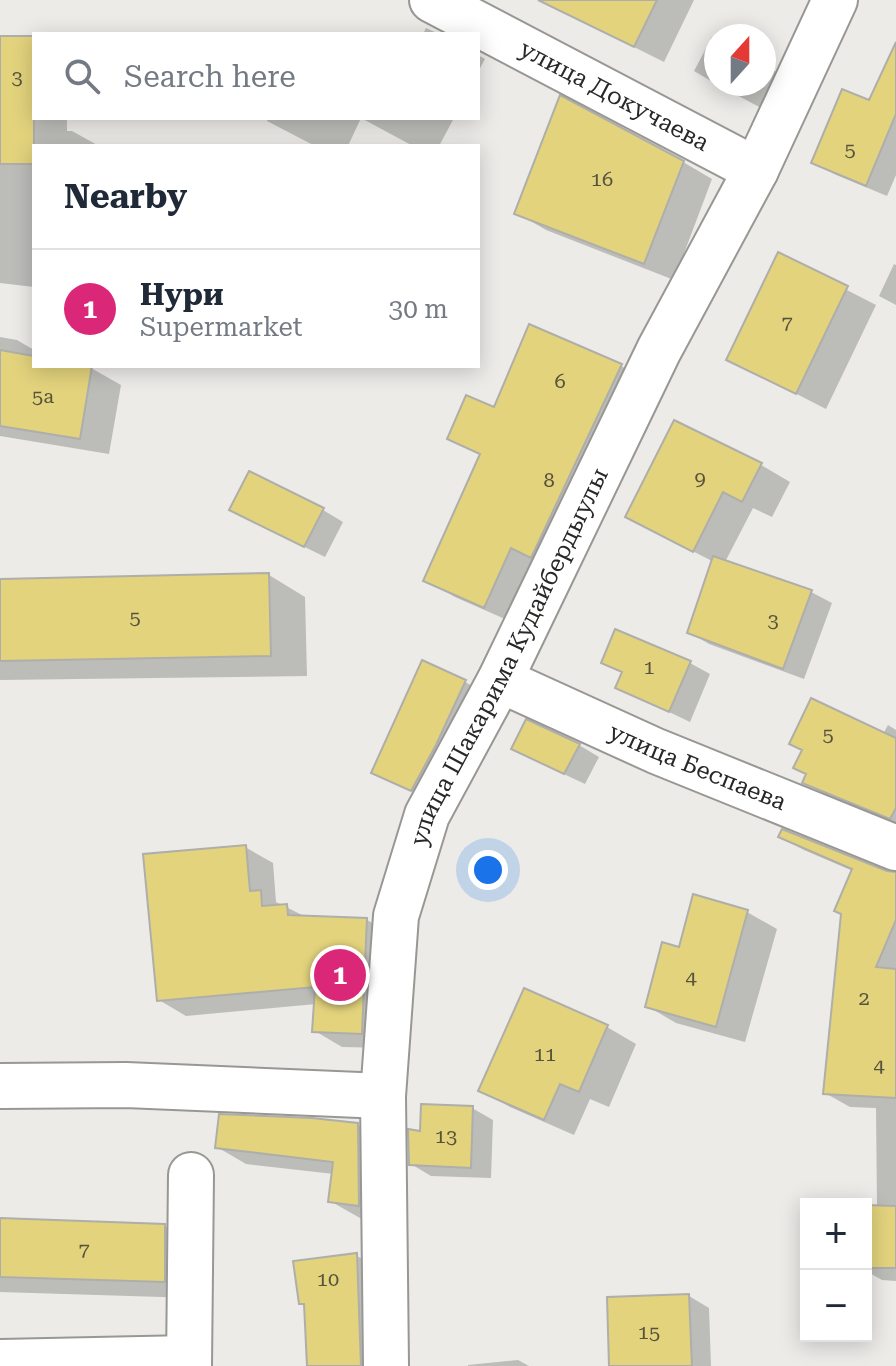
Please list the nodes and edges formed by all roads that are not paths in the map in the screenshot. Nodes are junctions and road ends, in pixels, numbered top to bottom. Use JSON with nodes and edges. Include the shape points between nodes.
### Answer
{"nodes":[{"id":1,"x":432,"y":0,"type":"edge"},
{"id":2,"x":835,"y":0,"type":"edge"},
{"id":3,"x":756,"y":170,"type":"junction"},
{"id":4,"x":500,"y":680,"type":"junction"},
{"id":5,"x":896,"y":848,"type":"edge"},
{"id":6,"x":0,"y":1086,"type":"edge"},
{"id":7,"x":383,"y":1096,"type":"junction"},
{"id":8,"x":191,"y":1175,"type":"dead end"},
{"id":9,"x":0,"y":1362,"type":"edge"},
{"id":10,"x":189,"y":1362,"type":"edge"},
{"id":11,"x":386,"y":1366,"type":"edge"}],
"edges":[{"from":1,"to":3,"type":"street","name":"улица Докучаева"},
{"from":2,"to":3,"type":"street","name":"улица Шакарима Кудайбердыулы"},
{"from":3,"to":4,"type":"street","name":"улица Шакарима Кудайбердыулы","via":[[659,350]]},
{"from":4,"to":5,"type":"street","name":"улица Беспаева","via":[[656,751]]},
{"from":4,"to":7,"type":"street","name":"улица Шакарима Кудайбердыулы","via":[[427,815],[396,916]]},
{"from":6,"to":7,"type":"street","via":[[126,1085]]},
{"from":7,"to":11,"type":"street","name":"улица Шакарима Кудайбердыулы"},
{"from":8,"to":10,"type":"street"},
{"from":9,"to":10,"type":"street"}]}
